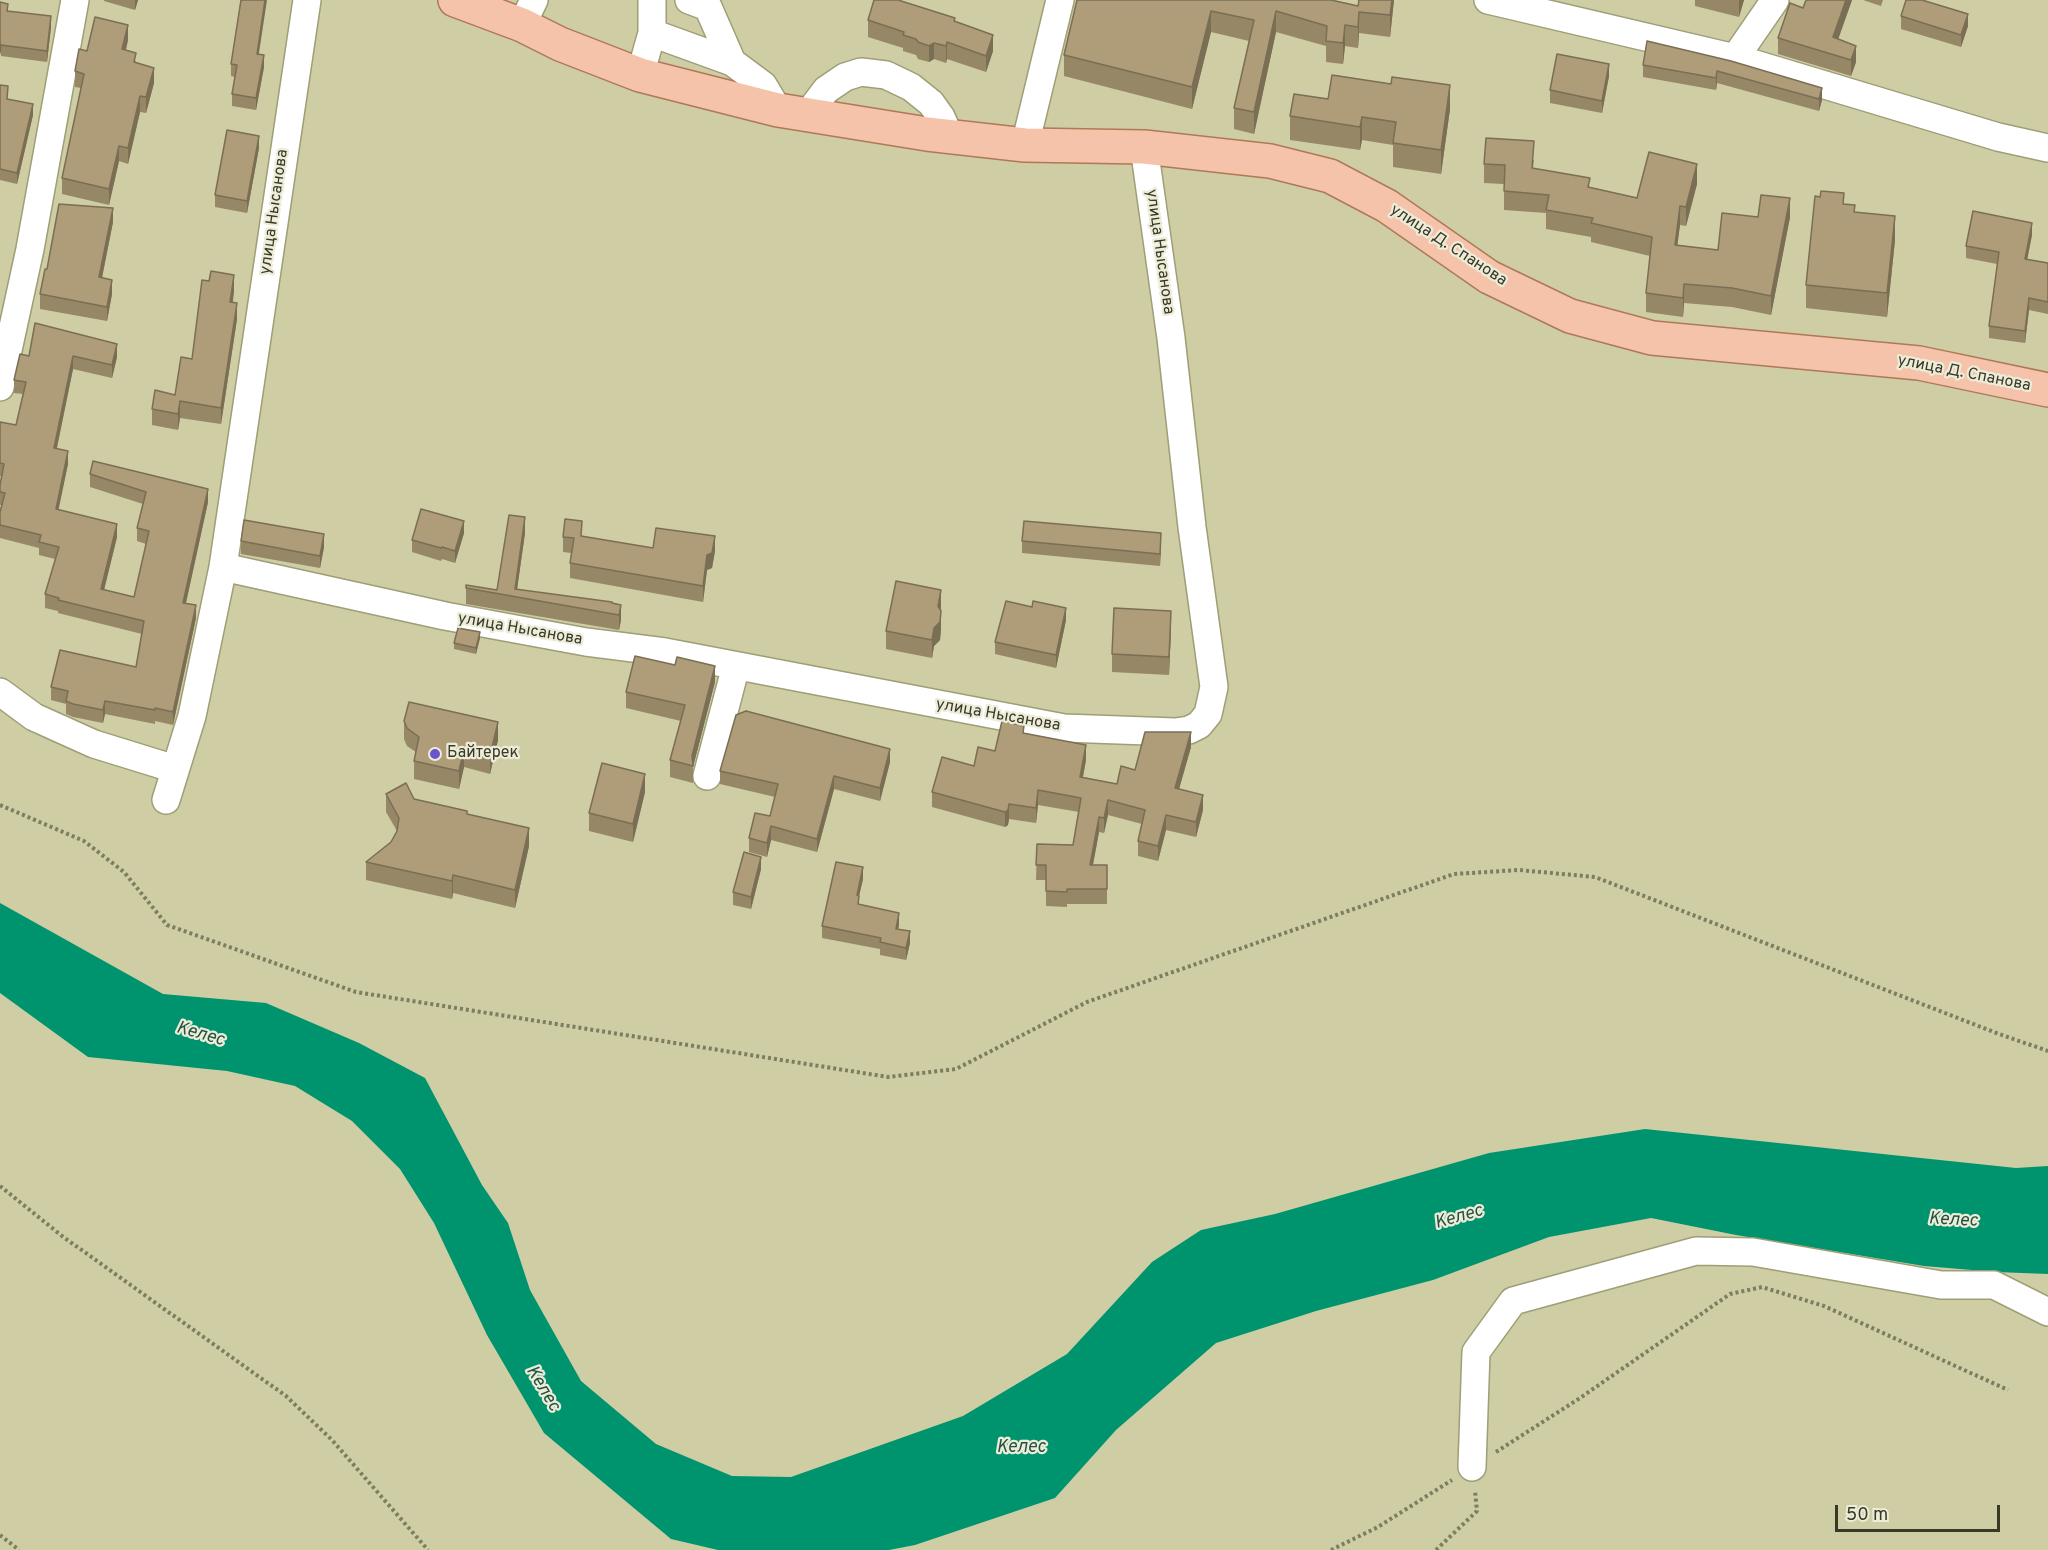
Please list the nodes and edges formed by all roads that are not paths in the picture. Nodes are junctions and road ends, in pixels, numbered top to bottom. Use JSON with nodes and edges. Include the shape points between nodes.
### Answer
{"nodes":[{"id":1,"x":75,"y":0,"type":"edge"},
{"id":2,"x":306,"y":0,"type":"edge"},
{"id":3,"x":454,"y":0,"type":"edge"},
{"id":4,"x":652,"y":0,"type":"edge"},
{"id":5,"x":689,"y":0,"type":"edge"},
{"id":6,"x":1060,"y":0,"type":"edge"},
{"id":7,"x":1488,"y":0,"type":"edge"},
{"id":8,"x":1775,"y":0,"type":"edge"},
{"id":9,"x":528,"y":13,"type":"edge"},
{"id":10,"x":652,"y":33,"type":"junction"},
{"id":11,"x":1735,"y":58,"type":"junction"},
{"id":12,"x":732,"y":62,"type":"junction"},
{"id":13,"x":640,"y":75,"type":"junction"},
{"id":14,"x":793,"y":112,"type":"junction"},
{"id":15,"x":950,"y":136,"type":"junction"},
{"id":16,"x":1025,"y":145,"type":"junction"},
{"id":17,"x":1144,"y":147,"type":"junction"},
{"id":18,"x":2048,"y":148,"type":"edge"},
{"id":19,"x":0,"y":387,"type":"edge"},
{"id":20,"x":2048,"y":390,"type":"edge"},
{"id":21,"x":223,"y":567,"type":"junction"},
{"id":22,"x":736,"y":666,"type":"junction"},
{"id":23,"x":0,"y":692,"type":"edge"},
{"id":24,"x":175,"y":769,"type":"junction"},
{"id":25,"x":707,"y":776,"type":"dead end"},
{"id":26,"x":166,"y":800,"type":"dead end"},
{"id":27,"x":2048,"y":1312,"type":"edge"},
{"id":28,"x":1472,"y":1467,"type":"road end"}],
"edges":[{"from":1,"to":19,"type":"street","via":[[30,249]]},
{"from":2,"to":21,"type":"street","name":"улица Нысанова"},
{"from":3,"to":9,"type":"main road","name":"улица Д. Спанова"},
{"from":4,"to":10,"type":"street"},
{"from":5,"to":12,"type":"street","via":[[708,7]]},
{"from":6,"to":16,"type":"street"},
{"from":7,"to":11,"type":"street"},
{"from":8,"to":11,"type":"street"},
{"from":9,"to":13,"type":"main road","name":"улица Д. Спанова","via":[[560,44]]},
{"from":10,"to":12,"type":"street"},
{"from":10,"to":13,"type":"street"},
{"from":11,"to":18,"type":"street","via":[[1998,137]]},
{"from":12,"to":14,"type":"street"},
{"from":13,"to":14,"type":"main road","name":"улица Д. Спанова"},
{"from":14,"to":15,"type":"main road","name":"улица Д. Спанова"},
{"from":14,"to":15,"type":"street","via":[[845,77],[861,72],[886,75],[911,87],[931,103]]},
{"from":15,"to":16,"type":"main road","name":"улица Д. Спанова"},
{"from":16,"to":17,"type":"main road","name":"улица Д. Спанова"},
{"from":17,"to":20,"type":"main road","name":"улица Д. Спанова","via":[[1270,161],[1330,176],[1387,206],[1489,278],[1570,315],[1652,338],[1919,363]]},
{"from":17,"to":22,"type":"street","name":"улица Нысанова","via":[[1214,687],[1208,714],[1199,725],[1175,732],[1064,728]]},
{"from":21,"to":22,"type":"street","name":"улица Нысанова","via":[[457,618]]},
{"from":21,"to":24,"type":"street","name":"улица Нысанова","via":[[192,716]]},
{"from":22,"to":25,"type":"street"},
{"from":23,"to":24,"type":"street","via":[[34,717],[94,744]]},
{"from":24,"to":26,"type":"street","name":"улица Нысанова"},
{"from":27,"to":28,"type":"street","via":[[1994,1285],[1941,1285],[1753,1252],[1696,1251],[1513,1301],[1476,1352]]}]}
